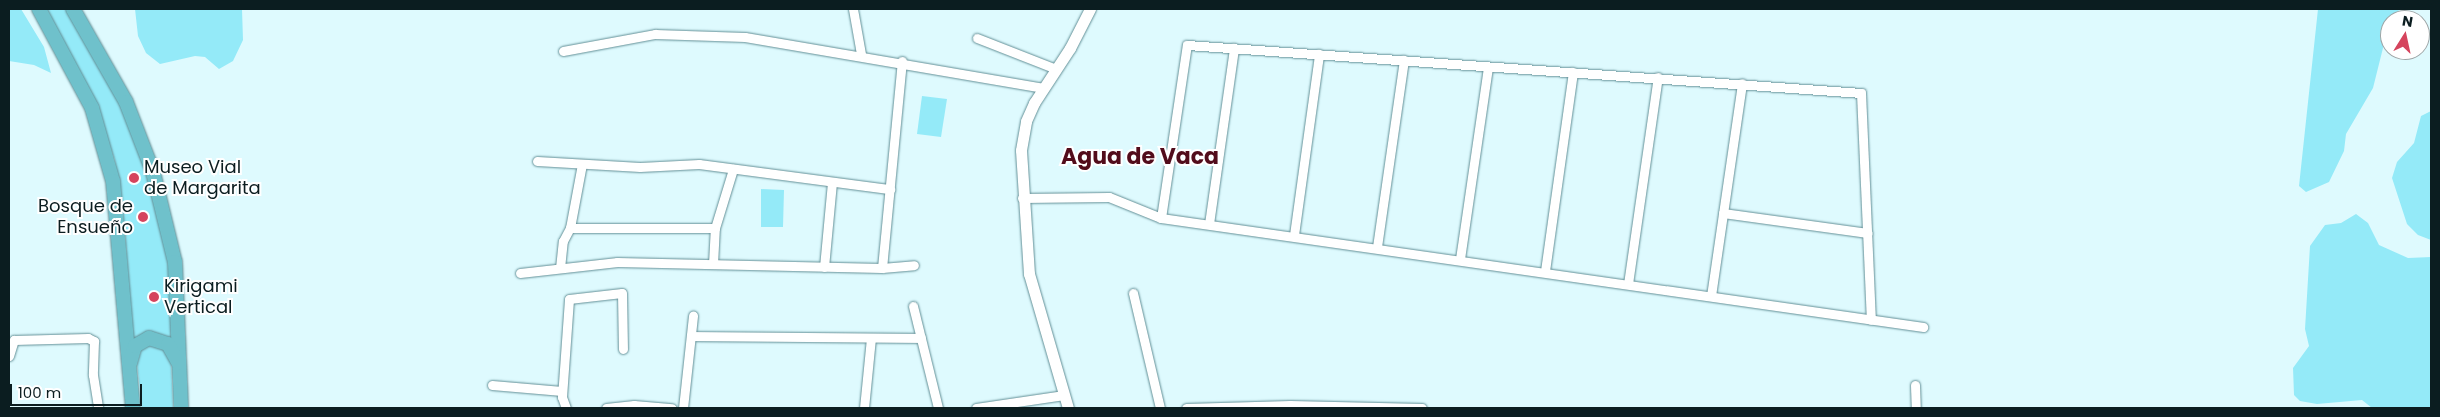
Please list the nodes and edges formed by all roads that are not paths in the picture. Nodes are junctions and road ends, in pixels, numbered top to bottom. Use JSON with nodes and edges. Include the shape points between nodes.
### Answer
{"nodes":[{"id":1,"x":39,"y":9,"type":"edge"},
{"id":2,"x":73,"y":9,"type":"edge"},
{"id":3,"x":853,"y":9,"type":"edge"},
{"id":4,"x":1090,"y":9,"type":"edge"},
{"id":5,"x":977,"y":38,"type":"dead end"},
{"id":6,"x":1234,"y":48,"type":"junction"},
{"id":7,"x":563,"y":51,"type":"dead end"},
{"id":8,"x":861,"y":54,"type":"junction"},
{"id":9,"x":1319,"y":54,"type":"junction"},
{"id":10,"x":1404,"y":60,"type":"junction"},
{"id":11,"x":902,"y":61,"type":"junction"},
{"id":12,"x":1488,"y":66,"type":"junction"},
{"id":13,"x":1056,"y":69,"type":"junction"},
{"id":14,"x":1572,"y":72,"type":"junction"},
{"id":15,"x":1658,"y":77,"type":"junction"},
{"id":16,"x":1742,"y":83,"type":"junction"},
{"id":17,"x":1044,"y":88,"type":"junction"},
{"id":18,"x":537,"y":162,"type":"dead end"},
{"id":19,"x":582,"y":164,"type":"junction"},
{"id":20,"x":733,"y":169,"type":"junction"},
{"id":21,"x":832,"y":182,"type":"junction"},
{"id":22,"x":890,"y":189,"type":"junction"},
{"id":23,"x":1022,"y":198,"type":"junction"},
{"id":24,"x":1723,"y":213,"type":"junction"},
{"id":25,"x":1161,"y":218,"type":"junction"},
{"id":26,"x":1209,"y":224,"type":"junction"},
{"id":27,"x":570,"y":228,"type":"junction"},
{"id":28,"x":715,"y":228,"type":"junction"},
{"id":29,"x":1868,"y":233,"type":"junction"},
{"id":30,"x":1294,"y":235,"type":"junction"},
{"id":31,"x":1377,"y":247,"type":"junction"},
{"id":32,"x":1460,"y":259,"type":"junction"},
{"id":33,"x":713,"y":264,"type":"junction"},
{"id":34,"x":914,"y":265,"type":"dead end"},
{"id":35,"x":824,"y":267,"type":"junction"},
{"id":36,"x":560,"y":268,"type":"junction"},
{"id":37,"x":882,"y":268,"type":"junction"},
{"id":38,"x":1545,"y":271,"type":"junction"},
{"id":39,"x":520,"y":272,"type":"dead end"},
{"id":40,"x":1628,"y":284,"type":"junction"},
{"id":41,"x":1133,"y":294,"type":"dead end"},
{"id":42,"x":1711,"y":296,"type":"junction"},
{"id":43,"x":913,"y":306,"type":"dead end"},
{"id":44,"x":693,"y":316,"type":"dead end"},
{"id":45,"x":1872,"y":320,"type":"junction"},
{"id":46,"x":1923,"y":327,"type":"dead end"},
{"id":47,"x":691,"y":336,"type":"junction"},
{"id":48,"x":871,"y":338,"type":"junction"},
{"id":49,"x":921,"y":338,"type":"junction"},
{"id":50,"x":623,"y":349,"type":"dead end"},
{"id":51,"x":9,"y":356,"type":"edge"},
{"id":52,"x":180,"y":372,"type":"junction"},
{"id":53,"x":128,"y":374,"type":"junction"},
{"id":54,"x":492,"y":385,"type":"dead end"},
{"id":55,"x":1915,"y":385,"type":"dead end"},
{"id":56,"x":562,"y":391,"type":"junction"},
{"id":57,"x":1064,"y":395,"type":"junction"},
{"id":58,"x":98,"y":408,"type":"edge"},
{"id":59,"x":133,"y":408,"type":"edge"},
{"id":60,"x":181,"y":408,"type":"edge"},
{"id":61,"x":566,"y":408,"type":"edge"},
{"id":62,"x":606,"y":408,"type":"edge"},
{"id":63,"x":672,"y":408,"type":"edge"},
{"id":64,"x":683,"y":408,"type":"edge"},
{"id":65,"x":864,"y":408,"type":"edge"},
{"id":66,"x":938,"y":408,"type":"edge"},
{"id":67,"x":976,"y":408,"type":"edge"},
{"id":68,"x":1068,"y":408,"type":"edge"},
{"id":69,"x":1160,"y":408,"type":"edge"},
{"id":70,"x":1186,"y":408,"type":"edge"},
{"id":71,"x":1422,"y":408,"type":"edge"},
{"id":72,"x":1916,"y":408,"type":"edge"}],
"edges":[{"from":1,"to":53,"type":"main road","via":[[90,105],[113,181],[121,248]]},
{"from":2,"to":52,"type":"main road","via":[[126,102],[153,172],[175,262]]},
{"from":3,"to":8,"type":"street"},
{"from":4,"to":13,"type":"street"},
{"from":5,"to":13,"type":"street"},
{"from":6,"to":9,"type":"street"},
{"from":6,"to":25,"type":"street","via":[[1187,46]]},
{"from":6,"to":26,"type":"street"},
{"from":7,"to":8,"type":"street","via":[[655,34],[688,34],[789,42]]},
{"from":8,"to":11,"type":"street"},
{"from":9,"to":10,"type":"street"},
{"from":9,"to":30,"type":"street"},
{"from":10,"to":12,"type":"street"},
{"from":10,"to":31,"type":"street"},
{"from":11,"to":17,"type":"street"},
{"from":11,"to":22,"type":"street"},
{"from":12,"to":14,"type":"street"},
{"from":12,"to":32,"type":"street"},
{"from":13,"to":17,"type":"street"},
{"from":14,"to":15,"type":"street"},
{"from":14,"to":38,"type":"street"},
{"from":15,"to":16,"type":"street"},
{"from":15,"to":40,"type":"street"},
{"from":16,"to":24,"type":"street"},
{"from":16,"to":29,"type":"street","via":[[1861,93]]},
{"from":17,"to":23,"type":"street","via":[[1034,103],[1023,133]]},
{"from":18,"to":19,"type":"street"},
{"from":19,"to":20,"type":"street","via":[[640,167],[699,164]]},
{"from":19,"to":27,"type":"street"},
{"from":20,"to":21,"type":"street"},
{"from":20,"to":28,"type":"street"},
{"from":21,"to":22,"type":"street"},
{"from":21,"to":35,"type":"street"},
{"from":22,"to":37,"type":"street"},
{"from":23,"to":25,"type":"street","via":[[1109,197]]},
{"from":23,"to":57,"type":"street","via":[[1029,274]]},
{"from":24,"to":29,"type":"street"},
{"from":24,"to":42,"type":"street"},
{"from":25,"to":26,"type":"street"},
{"from":26,"to":30,"type":"street"},
{"from":27,"to":28,"type":"street"},
{"from":27,"to":36,"type":"street","via":[[563,241]]},
{"from":28,"to":33,"type":"street"},
{"from":29,"to":45,"type":"street"},
{"from":30,"to":31,"type":"street"},
{"from":31,"to":32,"type":"street"},
{"from":32,"to":38,"type":"street"},
{"from":33,"to":35,"type":"street"},
{"from":33,"to":36,"type":"street","via":[[617,262]]},
{"from":34,"to":37,"type":"street"},
{"from":35,"to":37,"type":"street"},
{"from":36,"to":39,"type":"street"},
{"from":38,"to":40,"type":"street"},
{"from":40,"to":42,"type":"street"},
{"from":41,"to":69,"type":"street"},
{"from":42,"to":45,"type":"street"},
{"from":43,"to":49,"type":"street"},
{"from":44,"to":47,"type":"street"},
{"from":45,"to":46,"type":"street"},
{"from":47,"to":48,"type":"street"},
{"from":47,"to":64,"type":"street"},
{"from":48,"to":49,"type":"street"},
{"from":48,"to":65,"type":"street"},
{"from":49,"to":66,"type":"street"},
{"from":50,"to":56,"type":"street","via":[[622,293],[569,299]]},
{"from":51,"to":58,"type":"street","via":[[14,340],[88,338],[94,341],[93,375]]},
{"from":52,"to":53,"type":"main road","via":[[168,344],[148,338],[135,346]]},
{"from":52,"to":60,"type":"main road"},
{"from":53,"to":59,"type":"main road"},
{"from":54,"to":56,"type":"street"},
{"from":55,"to":72,"type":"street"},
{"from":56,"to":61,"type":"street","via":[[562,404]]},
{"from":57,"to":67,"type":"street"},
{"from":57,"to":68,"type":"street"},
{"from":62,"to":63,"type":"street","via":[[634,405]]},
{"from":70,"to":71,"type":"street"}]}
